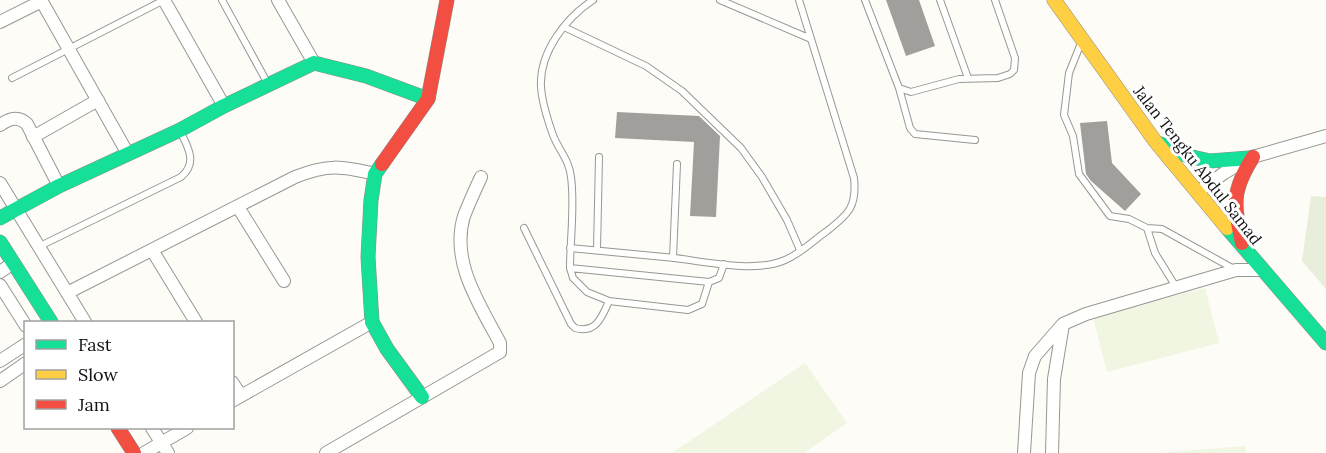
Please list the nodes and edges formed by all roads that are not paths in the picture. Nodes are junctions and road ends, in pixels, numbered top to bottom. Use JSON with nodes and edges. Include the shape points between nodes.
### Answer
{"nodes":[{"id":1,"x":42,"y":0,"type":"edge"},
{"id":2,"x":164,"y":0,"type":"edge"},
{"id":3,"x":222,"y":0,"type":"edge"},
{"id":4,"x":278,"y":0,"type":"edge"},
{"id":5,"x":447,"y":0,"type":"edge"},
{"id":6,"x":593,"y":0,"type":"edge"},
{"id":7,"x":720,"y":0,"type":"edge"},
{"id":8,"x":799,"y":0,"type":"edge"},
{"id":9,"x":865,"y":0,"type":"edge"},
{"id":10,"x":940,"y":0,"type":"edge"},
{"id":11,"x":995,"y":0,"type":"edge"},
{"id":12,"x":1054,"y":0,"type":"edge"},
{"id":13,"x":0,"y":22,"type":"edge"},
{"id":14,"x":564,"y":27,"type":"junction"},
{"id":15,"x":810,"y":39,"type":"junction"},
{"id":16,"x":1082,"y":39,"type":"junction"},
{"id":17,"x":70,"y":50,"type":"junction"},
{"id":18,"x":314,"y":63,"type":"junction"},
{"id":19,"x":12,"y":78,"type":"dead end"},
{"id":20,"x":968,"y":78,"type":"junction"},
{"id":21,"x":268,"y":85,"type":"junction"},
{"id":22,"x":899,"y":88,"type":"junction"},
{"id":23,"x":428,"y":99,"type":"junction"},
{"id":24,"x":98,"y":100,"type":"junction"},
{"id":25,"x":224,"y":106,"type":"junction"},
{"id":26,"x":0,"y":125,"type":"edge"},
{"id":27,"x":180,"y":130,"type":"junction"},
{"id":28,"x":33,"y":136,"type":"junction"},
{"id":29,"x":1326,"y":136,"type":"edge"},
{"id":30,"x":975,"y":140,"type":"dead end"},
{"id":31,"x":1155,"y":141,"type":"junction"},
{"id":32,"x":128,"y":154,"type":"junction"},
{"id":33,"x":599,"y":157,"type":"dead end"},
{"id":34,"x":1251,"y":158,"type":"junction"},
{"id":35,"x":677,"y":164,"type":"dead end"},
{"id":36,"x":375,"y":174,"type":"junction"},
{"id":37,"x":481,"y":177,"type":"dead end"},
{"id":38,"x":0,"y":183,"type":"edge"},
{"id":39,"x":58,"y":186,"type":"junction"},
{"id":40,"x":1198,"y":192,"type":"junction"},
{"id":41,"x":238,"y":207,"type":"junction"},
{"id":42,"x":15,"y":209,"type":"junction"},
{"id":43,"x":0,"y":218,"type":"edge"},
{"id":44,"x":524,"y":228,"type":"dead end"},
{"id":45,"x":1147,"y":228,"type":"junction"},
{"id":46,"x":0,"y":242,"type":"edge"},
{"id":47,"x":38,"y":247,"type":"junction"},
{"id":48,"x":570,"y":248,"type":"junction"},
{"id":49,"x":1243,"y":248,"type":"junction"},
{"id":50,"x":152,"y":250,"type":"junction"},
{"id":51,"x":597,"y":250,"type":"junction"},
{"id":52,"x":800,"y":250,"type":"junction"},
{"id":53,"x":673,"y":258,"type":"junction"},
{"id":54,"x":13,"y":263,"type":"junction"},
{"id":55,"x":724,"y":264,"type":"junction"},
{"id":56,"x":570,"y":268,"type":"junction"},
{"id":57,"x":1236,"y":270,"type":"junction"},
{"id":58,"x":1263,"y":270,"type":"junction"},
{"id":59,"x":0,"y":272,"type":"edge"},
{"id":60,"x":284,"y":281,"type":"dead end"},
{"id":61,"x":709,"y":282,"type":"junction"},
{"id":62,"x":0,"y":285,"type":"edge"},
{"id":63,"x":1176,"y":287,"type":"junction"},
{"id":64,"x":67,"y":293,"type":"junction"},
{"id":65,"x":609,"y":301,"type":"junction"},
{"id":66,"x":50,"y":321,"type":"edge"},
{"id":67,"x":84,"y":321,"type":"edge"},
{"id":68,"x":195,"y":321,"type":"edge"},
{"id":69,"x":372,"y":322,"type":"junction"},
{"id":70,"x":24,"y":323,"type":"edge"},
{"id":71,"x":1063,"y":324,"type":"junction"},
{"id":72,"x":1326,"y":343,"type":"edge"},
{"id":73,"x":24,"y":345,"type":"edge"},
{"id":74,"x":0,"y":361,"type":"edge"},
{"id":75,"x":24,"y":364,"type":"edge"},
{"id":76,"x":0,"y":381,"type":"edge"},
{"id":77,"x":422,"y":397,"type":"junction"},
{"id":78,"x":237,"y":398,"type":"edge"},
{"id":79,"x":119,"y":429,"type":"edge"},
{"id":80,"x":153,"y":429,"type":"edge"},
{"id":81,"x":186,"y":429,"type":"edge"},
{"id":82,"x":165,"y":448,"type":"edge"},
{"id":83,"x":134,"y":453,"type":"edge"},
{"id":84,"x":144,"y":453,"type":"edge"},
{"id":85,"x":326,"y":453,"type":"edge"},
{"id":86,"x":1024,"y":453,"type":"edge"},
{"id":87,"x":1052,"y":453,"type":"edge"}],
"edges":[{"from":1,"to":13,"type":"street"},
{"from":1,"to":17,"type":"street"},
{"from":2,"to":17,"type":"lane"},
{"from":2,"to":25,"type":"street"},
{"from":3,"to":21,"type":"lane"},
{"from":4,"to":18,"type":"street"},
{"from":5,"to":23,"type":"street"},
{"from":6,"to":14,"type":"lane"},
{"from":7,"to":15,"type":"lane"},
{"from":8,"to":15,"type":"lane"},
{"from":9,"to":22,"type":"lane"},
{"from":10,"to":20,"type":"lane"},
{"from":11,"to":20,"type":"lane","via":[[1015,67],[1010,74],[998,78]]},
{"from":12,"to":16,"type":"street","name":"Jalan Tengku Abdul Samad"},
{"from":14,"to":48,"type":"lane","via":[[542,70],[541,86],[554,138],[571,176]]},
{"from":14,"to":52,"type":"lane","via":[[646,66],[682,91],[741,148],[787,220]]},
{"from":15,"to":52,"type":"lane","via":[[854,178],[855,200],[835,225]]},
{"from":16,"to":31,"type":"street","name":"Jalan Tengku Abdul Samad"},
{"from":16,"to":45,"type":"lane","via":[[1069,73],[1064,115],[1073,136],[1077,169],[1110,216],[1129,219]]},
{"from":17,"to":19,"type":"lane"},
{"from":17,"to":24,"type":"street"},
{"from":18,"to":21,"type":"street"},
{"from":18,"to":23,"type":"street","via":[[366,76]]},
{"from":20,"to":22,"type":"lane","via":[[911,92]]},
{"from":21,"to":25,"type":"street"},
{"from":22,"to":30,"type":"lane","via":[[915,134]]},
{"from":23,"to":36,"type":"street"},
{"from":24,"to":28,"type":"street"},
{"from":24,"to":32,"type":"street"},
{"from":25,"to":27,"type":"street"},
{"from":26,"to":28,"type":"street","via":[[20,119]]},
{"from":27,"to":32,"type":"street"},
{"from":27,"to":47,"type":"lane","via":[[192,162],[181,177]]},
{"from":28,"to":39,"type":"street"},
{"from":29,"to":34,"type":"street"},
{"from":31,"to":34,"type":"street","via":[[1210,161]]},
{"from":31,"to":40,"type":"street","name":"Jalan Tengku Abdul Samad"},
{"from":32,"to":39,"type":"street"},
{"from":33,"to":51,"type":"lane"},
{"from":34,"to":40,"type":"street"},
{"from":34,"to":49,"type":"street","via":[[1239,177],[1234,196]]},
{"from":35,"to":53,"type":"lane"},
{"from":36,"to":41,"type":"street","via":[[333,166],[308,172]]},
{"from":36,"to":69,"type":"street","via":[[368,257]]},
{"from":37,"to":77,"type":"street","via":[[464,217],[462,255],[470,286],[501,349],[497,355]]},
{"from":38,"to":42,"type":"street"},
{"from":39,"to":42,"type":"street"},
{"from":40,"to":49,"type":"street","name":"Jalan Tengku Abdul Samad"},
{"from":41,"to":50,"type":"street"},
{"from":41,"to":60,"type":"street"},
{"from":42,"to":43,"type":"street"},
{"from":42,"to":47,"type":"street"},
{"from":44,"to":65,"type":"lane","via":[[575,328],[594,327]]},
{"from":45,"to":57,"type":"lane","via":[[1162,229]]},
{"from":45,"to":63,"type":"lane","via":[[1155,253]]},
{"from":46,"to":54,"type":"street"},
{"from":47,"to":64,"type":"street"},
{"from":48,"to":51,"type":"lane"},
{"from":48,"to":56,"type":"lane"},
{"from":49,"to":58,"type":"street","name":"Jalan Tengku Abdul Samad"},
{"from":50,"to":64,"type":"street"},
{"from":50,"to":68,"type":"street"},
{"from":51,"to":53,"type":"lane"},
{"from":52,"to":55,"type":"lane","via":[[785,260],[768,264]]},
{"from":53,"to":55,"type":"lane"},
{"from":54,"to":59,"type":"street"},
{"from":54,"to":66,"type":"street"},
{"from":55,"to":61,"type":"lane","via":[[719,278]]},
{"from":56,"to":61,"type":"lane"},
{"from":56,"to":65,"type":"lane","via":[[579,286]]},
{"from":57,"to":58,"type":"street"},
{"from":57,"to":63,"type":"street"},
{"from":58,"to":72,"type":"street","name":"Jalan Tengku Abdul Samad"},
{"from":61,"to":65,"type":"lane","via":[[702,304],[687,310]]},
{"from":62,"to":70,"type":"street"},
{"from":63,"to":71,"type":"street"},
{"from":64,"to":67,"type":"street"},
{"from":69,"to":77,"type":"street"},
{"from":69,"to":78,"type":"street"},
{"from":71,"to":86,"type":"street","via":[[1035,356],[1029,373]]},
{"from":71,"to":87,"type":"street","via":[[1054,379]]},
{"from":73,"to":74,"type":"street"},
{"from":75,"to":76,"type":"street"},
{"from":77,"to":85,"type":"street"},
{"from":79,"to":83,"type":"street"},
{"from":80,"to":82,"type":"street"},
{"from":81,"to":82,"type":"street"},
{"from":82,"to":84,"type":"street"}]}
